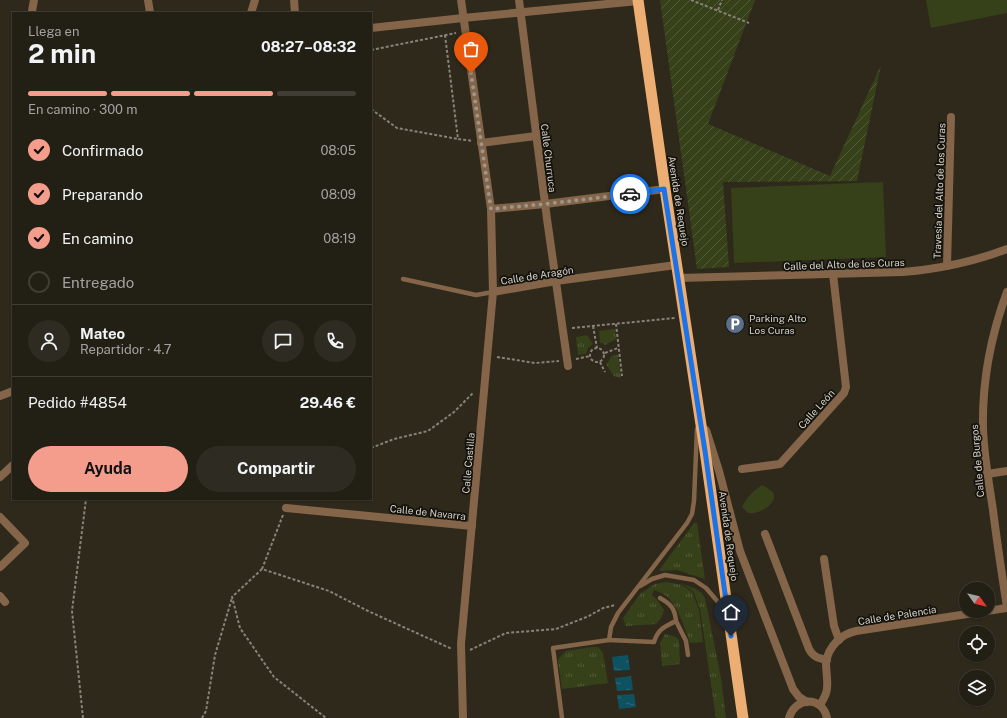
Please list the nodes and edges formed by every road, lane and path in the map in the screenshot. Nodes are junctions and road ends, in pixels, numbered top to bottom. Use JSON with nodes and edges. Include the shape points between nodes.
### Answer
{"nodes":[{"id":1,"x":34,"y":0,"type":"edge"},
{"id":2,"x":148,"y":0,"type":"edge"},
{"id":3,"x":255,"y":0,"type":"edge"},
{"id":4,"x":294,"y":0,"type":"edge"},
{"id":5,"x":461,"y":0,"type":"edge"},
{"id":6,"x":519,"y":0,"type":"edge"},
{"id":7,"x":691,"y":0,"type":"edge"},
{"id":8,"x":722,"y":0,"type":"edge"},
{"id":9,"x":638,"y":1,"type":"edge"},
{"id":10,"x":718,"y":10,"type":"junction"},
{"id":11,"x":32,"y":12,"type":"edge"},
{"id":12,"x":150,"y":12,"type":"edge"},
{"id":13,"x":251,"y":12,"type":"edge"},
{"id":14,"x":295,"y":12,"type":"edge"},
{"id":15,"x":520,"y":13,"type":"junction"},
{"id":16,"x":463,"y":18,"type":"junction"},
{"id":17,"x":749,"y":23,"type":"dead end"},
{"id":18,"x":372,"y":28,"type":"edge"},
{"id":19,"x":465,"y":32,"type":"junction"},
{"id":20,"x":445,"y":35,"type":"junction"},
{"id":21,"x":372,"y":50,"type":"edge"},
{"id":22,"x":372,"y":110,"type":"edge"},
{"id":23,"x":952,"y":117,"type":"dead end"},
{"id":24,"x":536,"y":136,"type":"junction"},
{"id":25,"x":458,"y":139,"type":"junction"},
{"id":26,"x":481,"y":143,"type":"junction"},
{"id":27,"x":664,"y":189,"type":"junction"},
{"id":28,"x":545,"y":204,"type":"junction"},
{"id":29,"x":491,"y":209,"type":"junction"},
{"id":30,"x":1007,"y":249,"type":"edge"},
{"id":31,"x":998,"y":252,"type":"junction"},
{"id":32,"x":1007,"y":255,"type":"edge"},
{"id":33,"x":676,"y":265,"type":"junction"},
{"id":34,"x":947,"y":266,"type":"junction"},
{"id":35,"x":833,"y":274,"type":"junction"},
{"id":36,"x":678,"y":278,"type":"junction"},
{"id":37,"x":403,"y":279,"type":"dead end"},
{"id":38,"x":556,"y":281,"type":"junction"},
{"id":39,"x":493,"y":292,"type":"junction"},
{"id":40,"x":1007,"y":292,"type":"edge"},
{"id":41,"x":684,"y":318,"type":"junction"},
{"id":42,"x":616,"y":324,"type":"junction"},
{"id":43,"x":594,"y":326,"type":"junction"},
{"id":44,"x":563,"y":329,"type":"junction"},
{"id":45,"x":597,"y":348,"type":"junction"},
{"id":46,"x":618,"y":348,"type":"junction"},
{"id":47,"x":604,"y":353,"type":"junction"},
{"id":48,"x":487,"y":355,"type":"junction"},
{"id":49,"x":590,"y":356,"type":"junction"},
{"id":50,"x":600,"y":362,"type":"junction"},
{"id":51,"x":568,"y":364,"type":"junction"},
{"id":52,"x":605,"y":372,"type":"dead end"},
{"id":53,"x":622,"y":376,"type":"dead end"},
{"id":54,"x":485,"y":382,"type":"junction"},
{"id":55,"x":12,"y":391,"type":"edge"},
{"id":56,"x":0,"y":396,"type":"edge"},
{"id":57,"x":698,"y":405,"type":"junction"},
{"id":58,"x":372,"y":448,"type":"edge"},
{"id":59,"x":12,"y":466,"type":"edge"},
{"id":60,"x":742,"y":469,"type":"dead end"},
{"id":61,"x":1007,"y":471,"type":"edge"},
{"id":62,"x":987,"y":474,"type":"junction"},
{"id":63,"x":0,"y":477,"type":"edge"},
{"id":64,"x":86,"y":500,"type":"edge"},
{"id":65,"x":286,"y":508,"type":"joint"},
{"id":66,"x":1,"y":520,"type":"edge"},
{"id":67,"x":472,"y":526,"type":"junction"},
{"id":68,"x":765,"y":534,"type":"dead end"},
{"id":69,"x":824,"y":559,"type":"dead end"},
{"id":70,"x":0,"y":567,"type":"edge"},
{"id":71,"x":262,"y":569,"type":"junction"},
{"id":72,"x":637,"y":588,"type":"junction"},
{"id":73,"x":232,"y":597,"type":"junction"},
{"id":74,"x":660,"y":598,"type":"dead end"},
{"id":75,"x":624,"y":605,"type":"junction"},
{"id":76,"x":1007,"y":608,"type":"edge"},
{"id":77,"x":676,"y":621,"type":"junction"},
{"id":78,"x":729,"y":622,"type":"junction"},
{"id":79,"x":609,"y":640,"type":"junction"},
{"id":80,"x":839,"y":640,"type":"junction"},
{"id":81,"x":462,"y":654,"type":"junction"},
{"id":82,"x":688,"y":655,"type":"dead end"},
{"id":83,"x":827,"y":660,"type":"junction"},
{"id":84,"x":807,"y":702,"type":"junction"},
{"id":85,"x":820,"y":705,"type":"junction"},
{"id":86,"x":83,"y":718,"type":"edge"},
{"id":87,"x":202,"y":718,"type":"edge"},
{"id":88,"x":326,"y":718,"type":"edge"},
{"id":89,"x":463,"y":718,"type":"edge"},
{"id":90,"x":562,"y":718,"type":"edge"},
{"id":91,"x":743,"y":718,"type":"edge"},
{"id":92,"x":789,"y":718,"type":"edge"},
{"id":93,"x":827,"y":718,"type":"edge"}],
"edges":[{"from":1,"to":11,"type":"street"},
{"from":2,"to":12,"type":"street"},
{"from":3,"to":13,"type":"street"},
{"from":4,"to":14,"type":"street"},
{"from":5,"to":16,"type":"street","name":"Calle Castilla"},
{"from":6,"to":15,"type":"street","name":"Calle Churruca"},
{"from":7,"to":10,"type":"path"},
{"from":8,"to":10,"type":"path"},
{"from":9,"to":15,"type":"street"},
{"from":9,"to":27,"type":"highway","name":"Avenida de Requejo"},
{"from":10,"to":17,"type":"path"},
{"from":15,"to":16,"type":"street"},
{"from":15,"to":24,"type":"street","name":"Calle Churruca"},
{"from":16,"to":18,"type":"street"},
{"from":16,"to":19,"type":"street","name":"Calle Castilla"},
{"from":19,"to":20,"type":"path"},
{"from":19,"to":26,"type":"street","name":"Calle Castilla"},
{"from":20,"to":21,"type":"path"},
{"from":20,"to":25,"type":"path"},
{"from":22,"to":25,"type":"path","via":[[397,128]]},
{"from":23,"to":34,"type":"street","name":"Travesía del Alto de los Curas"},
{"from":24,"to":26,"type":"street"},
{"from":24,"to":28,"type":"street","name":"Calle Churruca"},
{"from":25,"to":26,"type":"path"},
{"from":26,"to":29,"type":"street","name":"Calle Castilla"},
{"from":27,"to":28,"type":"street"},
{"from":27,"to":33,"type":"highway","name":"Avenida de Requejo"},
{"from":28,"to":29,"type":"street"},
{"from":28,"to":38,"type":"street","name":"Calle Churruca"},
{"from":29,"to":39,"type":"street","name":"Calle Castilla"},
{"from":30,"to":31,"type":"street","name":"Calle del Alto de los Curas"},
{"from":31,"to":32,"type":"street"},
{"from":31,"to":34,"type":"street","name":"Calle del Alto de los Curas"},
{"from":33,"to":36,"type":"highway","name":"Avenida de Requejo"},
{"from":33,"to":38,"type":"street","name":"Calle de Aragón"},
{"from":34,"to":35,"type":"street","name":"Calle del Alto de los Curas","via":[[918,271]]},
{"from":35,"to":36,"type":"street","name":"Calle del Alto de los Curas"},
{"from":35,"to":60,"type":"street","name":"Calle León","via":[[846,387],[844,393],[780,464]]},
{"from":36,"to":41,"type":"highway","name":"Avenida de Requejo"},
{"from":37,"to":39,"type":"lane","name":"Calle de Aragón","via":[[476,295]]},
{"from":38,"to":39,"type":"street","name":"Calle de Aragón"},
{"from":38,"to":44,"type":"street","name":"Calle Churruca"},
{"from":39,"to":48,"type":"street","name":"Calle Castilla"},
{"from":40,"to":62,"type":"street","name":"Calle de Burgos","via":[[998,317],[985,385],[984,430]]},
{"from":41,"to":42,"type":"path"},
{"from":41,"to":57,"type":"highway","name":"Avenida de Requejo"},
{"from":42,"to":43,"type":"path"},
{"from":42,"to":46,"type":"path"},
{"from":43,"to":44,"type":"path"},
{"from":43,"to":45,"type":"path"},
{"from":44,"to":51,"type":"street","name":"Calle Churruca"},
{"from":45,"to":47,"type":"path","via":[[602,349]]},
{"from":45,"to":49,"type":"path","via":[[591,351]]},
{"from":46,"to":47,"type":"path"},
{"from":46,"to":53,"type":"path"},
{"from":47,"to":50,"type":"path","via":[[604,358]]},
{"from":48,"to":51,"type":"path","via":[[535,363]]},
{"from":48,"to":54,"type":"street","name":"Calle Castilla"},
{"from":49,"to":50,"type":"path","via":[[594,362]]},
{"from":49,"to":51,"type":"path"},
{"from":50,"to":52,"type":"path"},
{"from":54,"to":58,"type":"path","via":[[454,412],[428,431]]},
{"from":54,"to":67,"type":"street","name":"Calle Castilla"},
{"from":55,"to":56,"type":"street"},
{"from":57,"to":72,"type":"lane","name":"Avenida de Requejo","via":[[692,514]]},
{"from":57,"to":78,"type":"highway","name":"Avenida de Requejo"},
{"from":57,"to":84,"type":"street","via":[[744,563],[794,689],[798,697]]},
{"from":59,"to":63,"type":"street"},
{"from":61,"to":62,"type":"street"},
{"from":62,"to":76,"type":"street","name":"Calle de Burgos"},
{"from":64,"to":86,"type":"path","via":[[72,611]]},
{"from":65,"to":67,"type":"street","name":"Calle de Navarra"},
{"from":65,"to":71,"type":"path"},
{"from":66,"to":70,"type":"street","via":[[25,543]]},
{"from":67,"to":81,"type":"street","name":"Calle Castilla"},
{"from":68,"to":83,"type":"street","via":[[809,649],[816,658]]},
{"from":69,"to":80,"type":"street","via":[[834,626]]},
{"from":71,"to":73,"type":"path"},
{"from":71,"to":81,"type":"path","via":[[329,591]]},
{"from":72,"to":75,"type":"lane","name":"Avenida de Requejo"},
{"from":72,"to":78,"type":"lane","via":[[665,575],[694,580],[706,588],[718,602]]},
{"from":73,"to":87,"type":"path","via":[[215,655],[206,711]]},
{"from":73,"to":88,"type":"path","via":[[240,628],[274,677]]},
{"from":74,"to":77,"type":"lane","via":[[669,602]]},
{"from":75,"to":79,"type":"lane","name":"Avenida de Requejo","via":[[611,627]]},
{"from":75,"to":81,"type":"path","via":[[602,608],[556,629],[506,633]]},
{"from":76,"to":80,"type":"street","name":"Calle de Palencia","via":[[856,631]]},
{"from":77,"to":79,"type":"lane","via":[[663,627],[654,642]]},
{"from":77,"to":82,"type":"lane","via":[[686,640]]},
{"from":78,"to":91,"type":"highway","name":"Avenida de Requejo"},
{"from":79,"to":90,"type":"lane","via":[[554,648]]},
{"from":80,"to":83,"type":"street","via":[[833,646]]},
{"from":81,"to":89,"type":"street","name":"Calle Castilla"},
{"from":83,"to":85,"type":"street","via":[[827,689]]},
{"from":84,"to":85,"type":"street"},
{"from":84,"to":92,"type":"street","via":[[796,707]]},
{"from":85,"to":93,"type":"street"}]}
